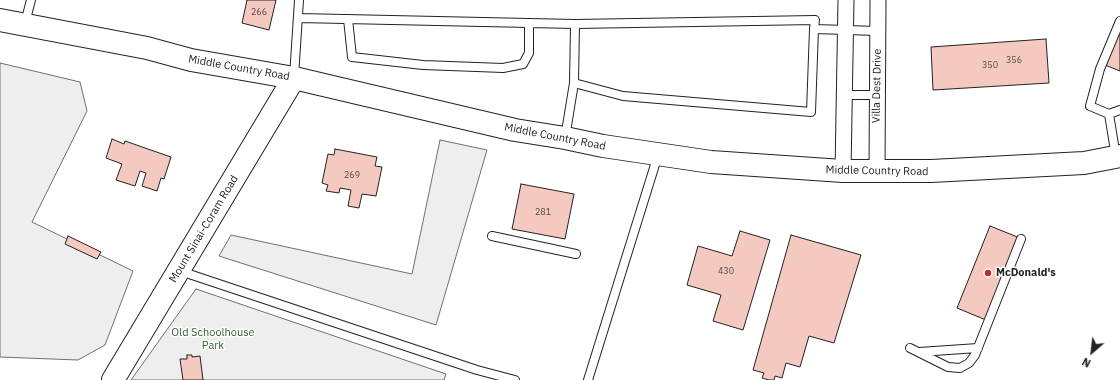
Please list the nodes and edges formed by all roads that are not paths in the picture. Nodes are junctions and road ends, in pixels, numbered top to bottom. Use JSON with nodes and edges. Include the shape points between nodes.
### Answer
{"nodes":[{"id":1,"x":31,"y":0,"type":"edge"},
{"id":2,"x":299,"y":0,"type":"edge"},
{"id":3,"x":846,"y":0,"type":"edge"},
{"id":4,"x":878,"y":0,"type":"edge"},
{"id":5,"x":299,"y":18,"type":"junction"},
{"id":6,"x":348,"y":19,"type":"junction"},
{"id":7,"x":0,"y":20,"type":"edge"},
{"id":8,"x":1120,"y":21,"type":"edge"},
{"id":9,"x":529,"y":23,"type":"junction"},
{"id":10,"x":575,"y":24,"type":"junction"},
{"id":11,"x":24,"y":26,"type":"junction"},
{"id":12,"x":814,"y":29,"type":"junction"},
{"id":13,"x":846,"y":30,"type":"junction"},
{"id":14,"x":878,"y":30,"type":"junction"},
{"id":15,"x":294,"y":78,"type":"junction"},
{"id":16,"x":574,"y":83,"type":"junction"},
{"id":17,"x":845,"y":95,"type":"junction"},
{"id":18,"x":877,"y":95,"type":"junction"},
{"id":19,"x":1120,"y":110,"type":"edge"},
{"id":20,"x":1109,"y":114,"type":"junction"},
{"id":21,"x":565,"y":138,"type":"junction"},
{"id":22,"x":658,"y":154,"type":"junction"},
{"id":23,"x":1119,"y":162,"type":"edge"},
{"id":24,"x":843,"y":171,"type":"junction"},
{"id":25,"x":877,"y":171,"type":"junction"},
{"id":26,"x":492,"y":236,"type":"dead end"},
{"id":27,"x":1021,"y":239,"type":"dead end"},
{"id":28,"x":576,"y":254,"type":"dead end"},
{"id":29,"x":180,"y":271,"type":"junction"},
{"id":30,"x":910,"y":348,"type":"dead end"},
{"id":31,"x":978,"y":348,"type":"junction"},
{"id":32,"x":918,"y":352,"type":"junction"},
{"id":33,"x":113,"y":380,"type":"edge"},
{"id":34,"x":515,"y":380,"type":"edge"},
{"id":35,"x":588,"y":380,"type":"edge"}],
"edges":[{"from":1,"to":11,"type":"lane"},
{"from":2,"to":5,"type":"lane"},
{"from":3,"to":13,"type":"street"},
{"from":4,"to":14,"type":"street","name":"Villa Dest Drive"},
{"from":5,"to":6,"type":"lane"},
{"from":5,"to":15,"type":"lane"},
{"from":6,"to":9,"type":"lane"},
{"from":6,"to":9,"type":"lane","via":[[352,57],[423,65],[503,68],[523,64],[529,54]]},
{"from":7,"to":11,"type":"main road","name":"Middle Country Road"},
{"from":8,"to":20,"type":"lane","via":[[1100,69],[1090,106]]},
{"from":9,"to":10,"type":"lane"},
{"from":10,"to":12,"type":"lane","via":[[815,20]]},
{"from":10,"to":16,"type":"lane"},
{"from":11,"to":15,"type":"main road","name":"Middle Country Road"},
{"from":12,"to":13,"type":"lane"},
{"from":12,"to":16,"type":"lane","via":[[811,112],[623,96]]},
{"from":13,"to":14,"type":"lane"},
{"from":13,"to":17,"type":"street"},
{"from":14,"to":18,"type":"street","name":"Villa Dest Drive"},
{"from":15,"to":21,"type":"main road","name":"Middle Country Road","via":[[515,130]]},
{"from":15,"to":29,"type":"main road","name":"Mount Sinai-Coram Road"},
{"from":16,"to":21,"type":"lane"},
{"from":17,"to":18,"type":"lane"},
{"from":17,"to":24,"type":"street"},
{"from":18,"to":25,"type":"street","name":"Villa Dest Drive"},
{"from":19,"to":20,"type":"lane"},
{"from":20,"to":23,"type":"lane"},
{"from":21,"to":22,"type":"main road","name":"Middle Country Road"},
{"from":22,"to":24,"type":"main road","name":"Middle Country Road","via":[[711,162]]},
{"from":22,"to":35,"type":"lane"},
{"from":23,"to":25,"type":"main road","name":"Middle Country Road","via":[[1093,161],[931,171]]},
{"from":24,"to":25,"type":"main road","name":"Middle Country Road"},
{"from":26,"to":28,"type":"lane"},
{"from":27,"to":31,"type":"lane"},
{"from":29,"to":33,"type":"main road","name":"Mount Sinai-Coram Road"},
{"from":29,"to":34,"type":"lane","via":[[477,370]]},
{"from":30,"to":32,"type":"lane"},
{"from":31,"to":32,"type":"lane"},
{"from":31,"to":32,"type":"lane","via":[[969,363],[960,368],[948,367]]}]}
